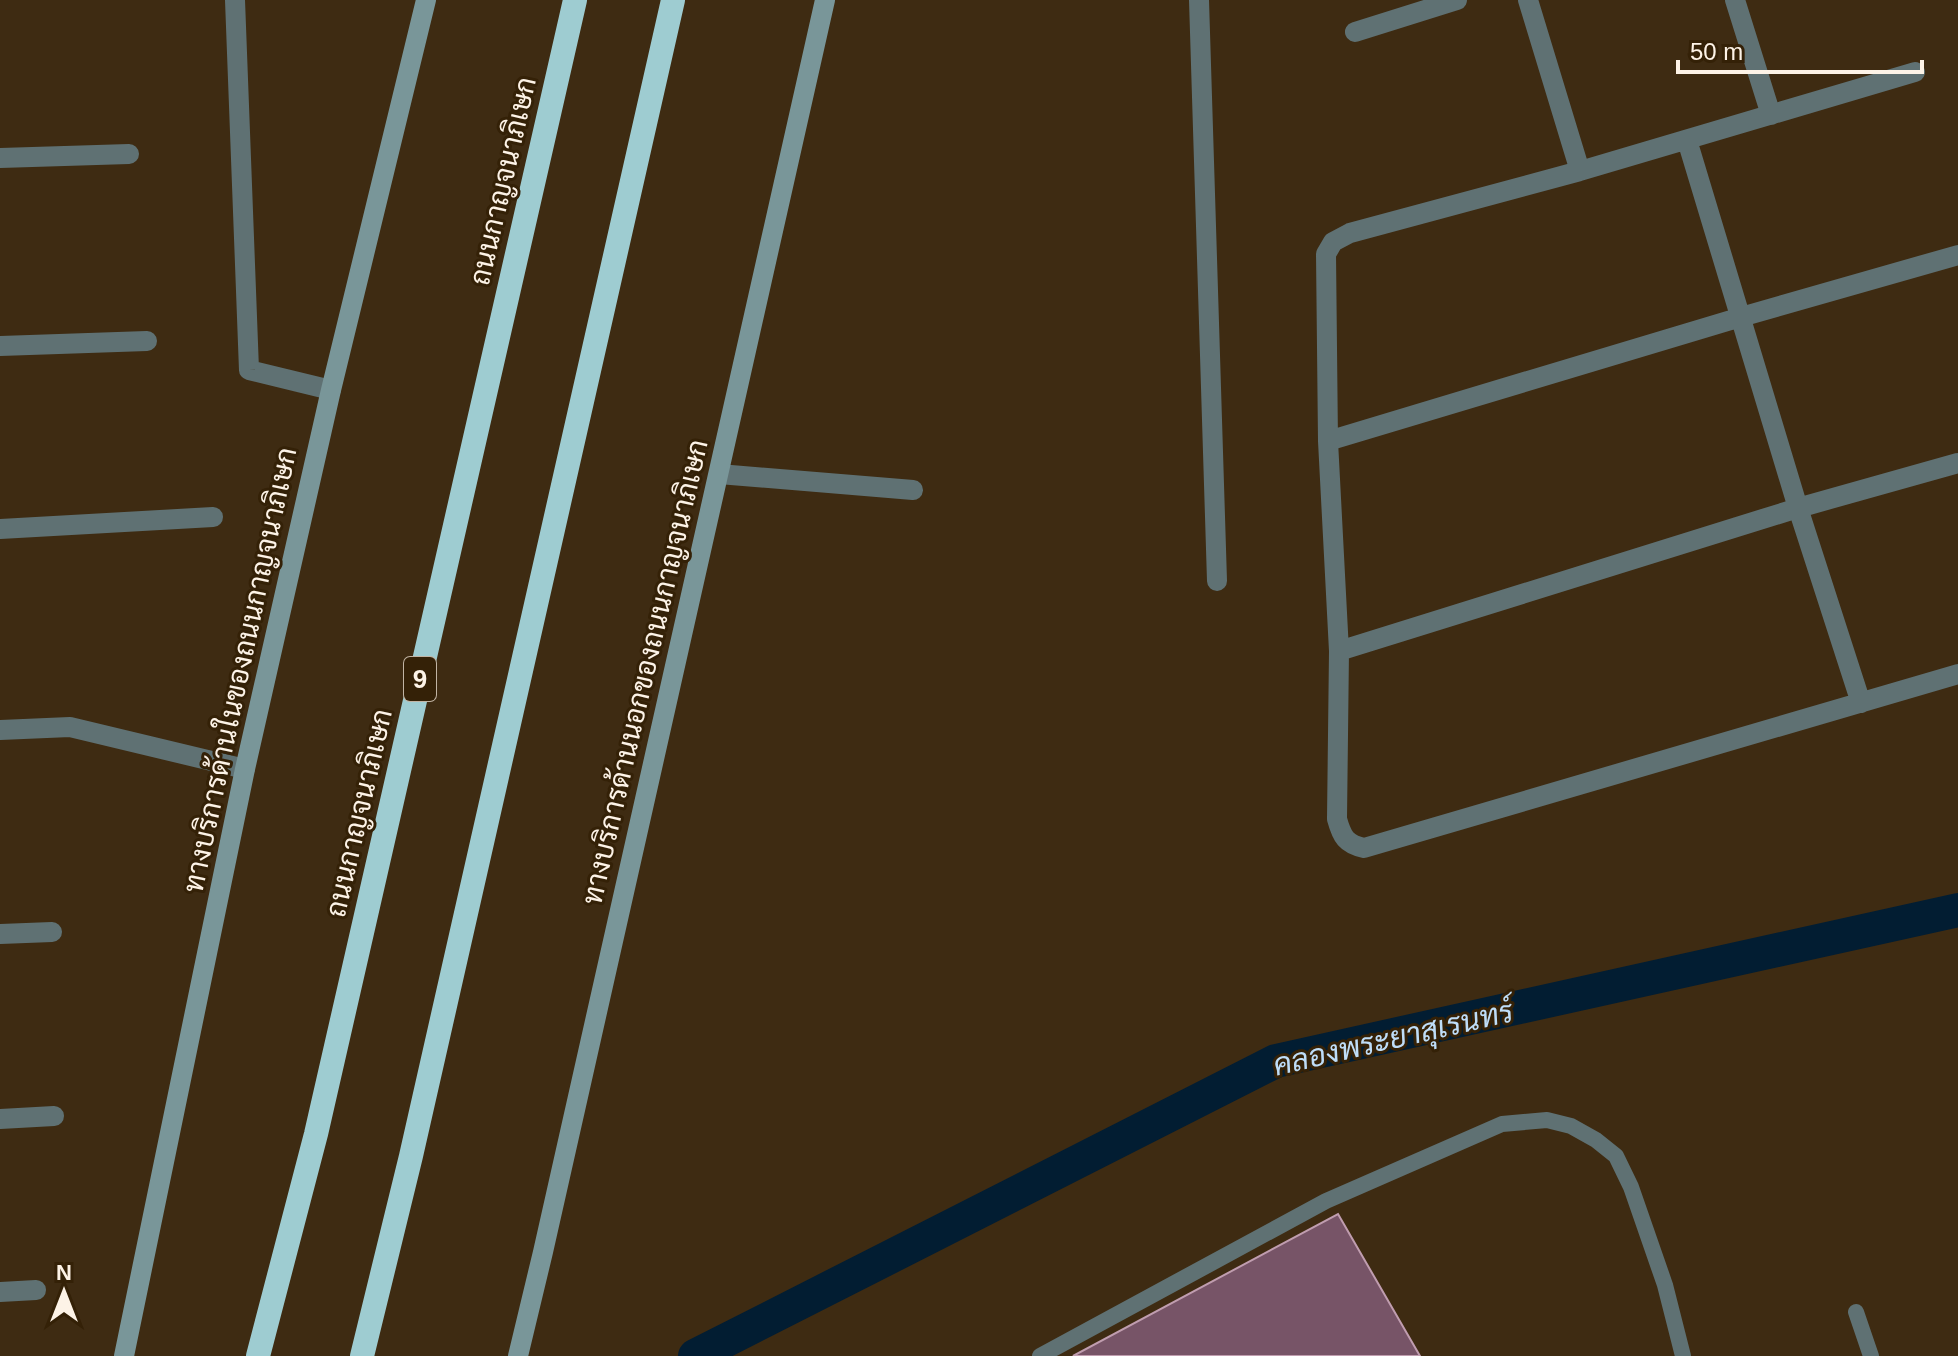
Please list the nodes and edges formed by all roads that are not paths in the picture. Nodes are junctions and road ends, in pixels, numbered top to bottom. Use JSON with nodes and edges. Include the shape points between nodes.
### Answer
{"nodes":[{"id":1,"x":235,"y":0,"type":"edge"},
{"id":2,"x":426,"y":0,"type":"edge"},
{"id":3,"x":575,"y":0,"type":"edge"},
{"id":4,"x":673,"y":0,"type":"edge"},
{"id":5,"x":825,"y":0,"type":"edge"},
{"id":6,"x":1199,"y":0,"type":"edge"},
{"id":7,"x":1457,"y":0,"type":"edge"},
{"id":8,"x":1528,"y":0,"type":"edge"},
{"id":9,"x":1735,"y":0,"type":"edge"},
{"id":10,"x":1355,"y":32,"type":"dead end"},
{"id":11,"x":1915,"y":72,"type":"dead end"},
{"id":12,"x":1771,"y":115,"type":"junction"},
{"id":13,"x":1687,"y":140,"type":"junction"},
{"id":14,"x":129,"y":154,"type":"dead end"},
{"id":15,"x":0,"y":158,"type":"edge"},
{"id":16,"x":1580,"y":171,"type":"junction"},
{"id":17,"x":1958,"y":255,"type":"edge"},
{"id":18,"x":1741,"y":317,"type":"junction"},
{"id":19,"x":147,"y":341,"type":"dead end"},
{"id":20,"x":0,"y":346,"type":"edge"},
{"id":21,"x":331,"y":390,"type":"junction"},
{"id":22,"x":1328,"y":441,"type":"junction"},
{"id":23,"x":1958,"y":463,"type":"edge"},
{"id":24,"x":719,"y":474,"type":"junction"},
{"id":25,"x":913,"y":490,"type":"dead end"},
{"id":26,"x":1798,"y":508,"type":"junction"},
{"id":27,"x":213,"y":517,"type":"dead end"},
{"id":28,"x":0,"y":529,"type":"edge"},
{"id":29,"x":1217,"y":581,"type":"dead end"},
{"id":30,"x":1339,"y":651,"type":"junction"},
{"id":31,"x":1958,"y":674,"type":"edge"},
{"id":32,"x":1861,"y":703,"type":"junction"},
{"id":33,"x":0,"y":730,"type":"edge"},
{"id":34,"x":245,"y":769,"type":"junction"},
{"id":35,"x":52,"y":932,"type":"dead end"},
{"id":36,"x":0,"y":934,"type":"edge"},
{"id":37,"x":54,"y":1116,"type":"dead end"},
{"id":38,"x":0,"y":1119,"type":"edge"},
{"id":39,"x":36,"y":1290,"type":"dead end"},
{"id":40,"x":0,"y":1292,"type":"edge"},
{"id":41,"x":1856,"y":1312,"type":"dead end"},
{"id":42,"x":124,"y":1353,"type":"edge"},
{"id":43,"x":258,"y":1356,"type":"edge"},
{"id":44,"x":362,"y":1356,"type":"edge"},
{"id":45,"x":518,"y":1356,"type":"edge"},
{"id":46,"x":1040,"y":1356,"type":"edge"},
{"id":47,"x":1683,"y":1356,"type":"edge"},
{"id":48,"x":1871,"y":1356,"type":"edge"}],
"edges":[{"from":1,"to":21,"type":"street","via":[[249,370]]},
{"from":2,"to":21,"type":"main road","name":"ทางบริการด้านในของถนนกาญจนาภิเษก"},
{"from":3,"to":43,"type":"highway","name":"ถนนกาญจนาภิเษก","number":"9","via":[[316,1134]]},
{"from":4,"to":44,"type":"highway"},
{"from":5,"to":24,"type":"main road","name":"ทางบริการด้านนอกของถนนกาญจนาภิเษก"},
{"from":6,"to":29,"type":"street"},
{"from":7,"to":10,"type":"street"},
{"from":8,"to":16,"type":"street"},
{"from":9,"to":12,"type":"street"},
{"from":11,"to":12,"type":"street"},
{"from":12,"to":13,"type":"street"},
{"from":13,"to":16,"type":"street"},
{"from":13,"to":18,"type":"street"},
{"from":14,"to":15,"type":"street"},
{"from":16,"to":22,"type":"street","via":[[1333,242],[1326,254]]},
{"from":17,"to":18,"type":"street"},
{"from":18,"to":22,"type":"street"},
{"from":18,"to":26,"type":"street"},
{"from":19,"to":20,"type":"street"},
{"from":21,"to":34,"type":"main road","name":"ทางบริการด้านในของถนนกาญจนาภิเษก"},
{"from":22,"to":30,"type":"street"},
{"from":23,"to":26,"type":"street"},
{"from":24,"to":25,"type":"street"},
{"from":24,"to":45,"type":"main road","name":"ทางบริการด้านนอกของถนนกาญจนาภิเษก"},
{"from":26,"to":30,"type":"street"},
{"from":26,"to":32,"type":"street"},
{"from":27,"to":28,"type":"street"},
{"from":30,"to":32,"type":"street","via":[[1337,819],[1344,840],[1364,848]]},
{"from":31,"to":32,"type":"street"},
{"from":33,"to":34,"type":"street","via":[[70,727]]},
{"from":34,"to":42,"type":"main road","name":"ทางบริการด้านในของถนนกาญจนาภิเษก"},
{"from":35,"to":36,"type":"street"},
{"from":37,"to":38,"type":"street"},
{"from":39,"to":40,"type":"street"},
{"from":41,"to":48,"type":"lane"},
{"from":46,"to":47,"type":"lane","via":[[1326,1201],[1502,1124],[1547,1120],[1571,1126],[1616,1156],[1665,1285]]}]}
